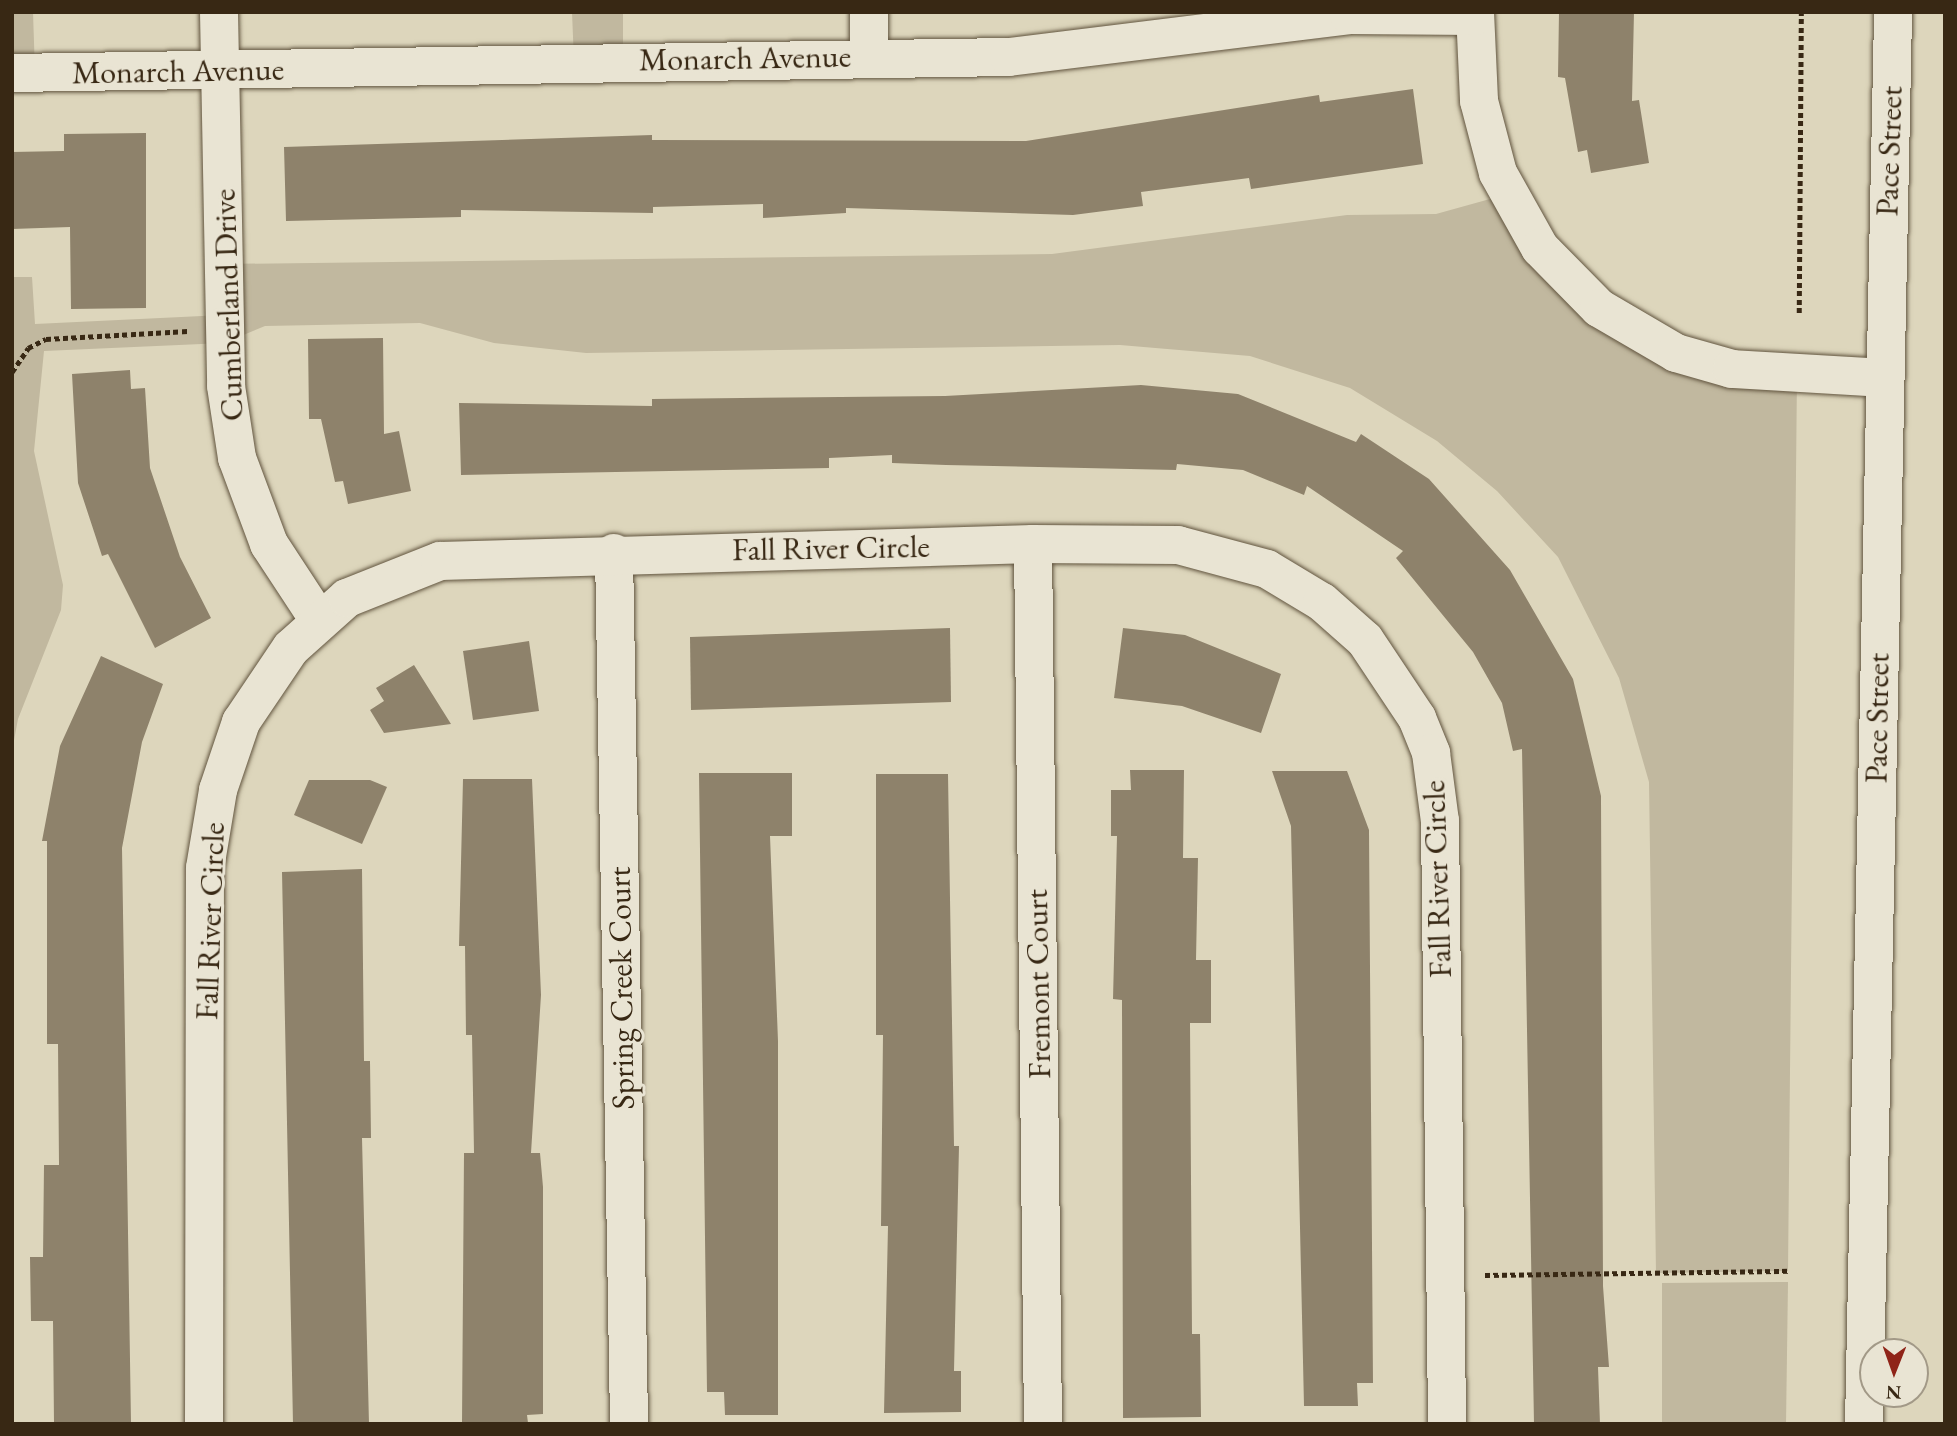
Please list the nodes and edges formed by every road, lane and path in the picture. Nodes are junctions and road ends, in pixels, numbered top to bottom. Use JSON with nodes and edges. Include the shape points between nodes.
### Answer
{"nodes":[{"id":1,"x":219,"y":12,"type":"edge"},
{"id":2,"x":869,"y":12,"type":"edge"},
{"id":3,"x":1801,"y":12,"type":"edge"},
{"id":4,"x":1894,"y":12,"type":"edge"},
{"id":5,"x":1475,"y":14,"type":"edge"},
{"id":6,"x":869,"y":57,"type":"junction"},
{"id":7,"x":221,"y":72,"type":"junction"},
{"id":8,"x":12,"y":74,"type":"edge"},
{"id":9,"x":1798,"y":313,"type":"dead end"},
{"id":10,"x":224,"y":329,"type":"junction"},
{"id":11,"x":12,"y":372,"type":"edge"},
{"id":12,"x":1883,"y":378,"type":"junction"},
{"id":13,"x":1034,"y":544,"type":"junction"},
{"id":14,"x":614,"y":553,"type":"junction"},
{"id":15,"x":318,"y":620,"type":"junction"},
{"id":16,"x":1788,"y":1271,"type":"dead end"},
{"id":17,"x":1446,"y":1275,"type":"junction"},
{"id":18,"x":204,"y":1424,"type":"edge"},
{"id":19,"x":629,"y":1424,"type":"edge"},
{"id":20,"x":1043,"y":1424,"type":"edge"},
{"id":21,"x":1447,"y":1424,"type":"edge"},
{"id":22,"x":1864,"y":1424,"type":"edge"}],
"edges":[{"from":1,"to":7,"type":"street","name":"Cumberland Drive"},
{"from":2,"to":6,"type":"street"},
{"from":3,"to":9,"type":"path"},
{"from":4,"to":12,"type":"street","name":"Pace Street"},
{"from":5,"to":6,"type":"street","name":"Monarch Avenue","via":[[1349,15],[1009,57]]},
{"from":5,"to":12,"type":"street","via":[[1479,101],[1498,173],[1540,248],[1599,308],[1676,353],[1732,369]]},
{"from":6,"to":7,"type":"street","name":"Monarch Avenue"},
{"from":7,"to":8,"type":"street","name":"Monarch Avenue"},
{"from":7,"to":10,"type":"street","name":"Cumberland Drive"},
{"from":10,"to":11,"type":"path","via":[[46,339],[28,348]]},
{"from":10,"to":15,"type":"street","name":"Cumberland Drive","via":[[226,387],[247,491],[270,544]]},
{"from":12,"to":22,"type":"street","name":"Pace Street"},
{"from":13,"to":14,"type":"street","name":"Fall River Circle"},
{"from":13,"to":17,"type":"street","name":"Fall River Circle","via":[[1178,545],[1248,561],[1336,614],[1372,649],[1406,697],[1431,753],[1440,821]]},
{"from":13,"to":20,"type":"street","name":"Fremont Court"},
{"from":14,"to":15,"type":"street","name":"Fall River Circle","via":[[440,561],[375,583]]},
{"from":14,"to":19,"type":"street","name":"Spring Creek Court"},
{"from":15,"to":18,"type":"street","name":"Fall River Circle","via":[[252,700],[228,754],[211,824],[204,912]]},
{"from":16,"to":17,"type":"path"},
{"from":17,"to":21,"type":"street","name":"Fall River Circle"}]}
